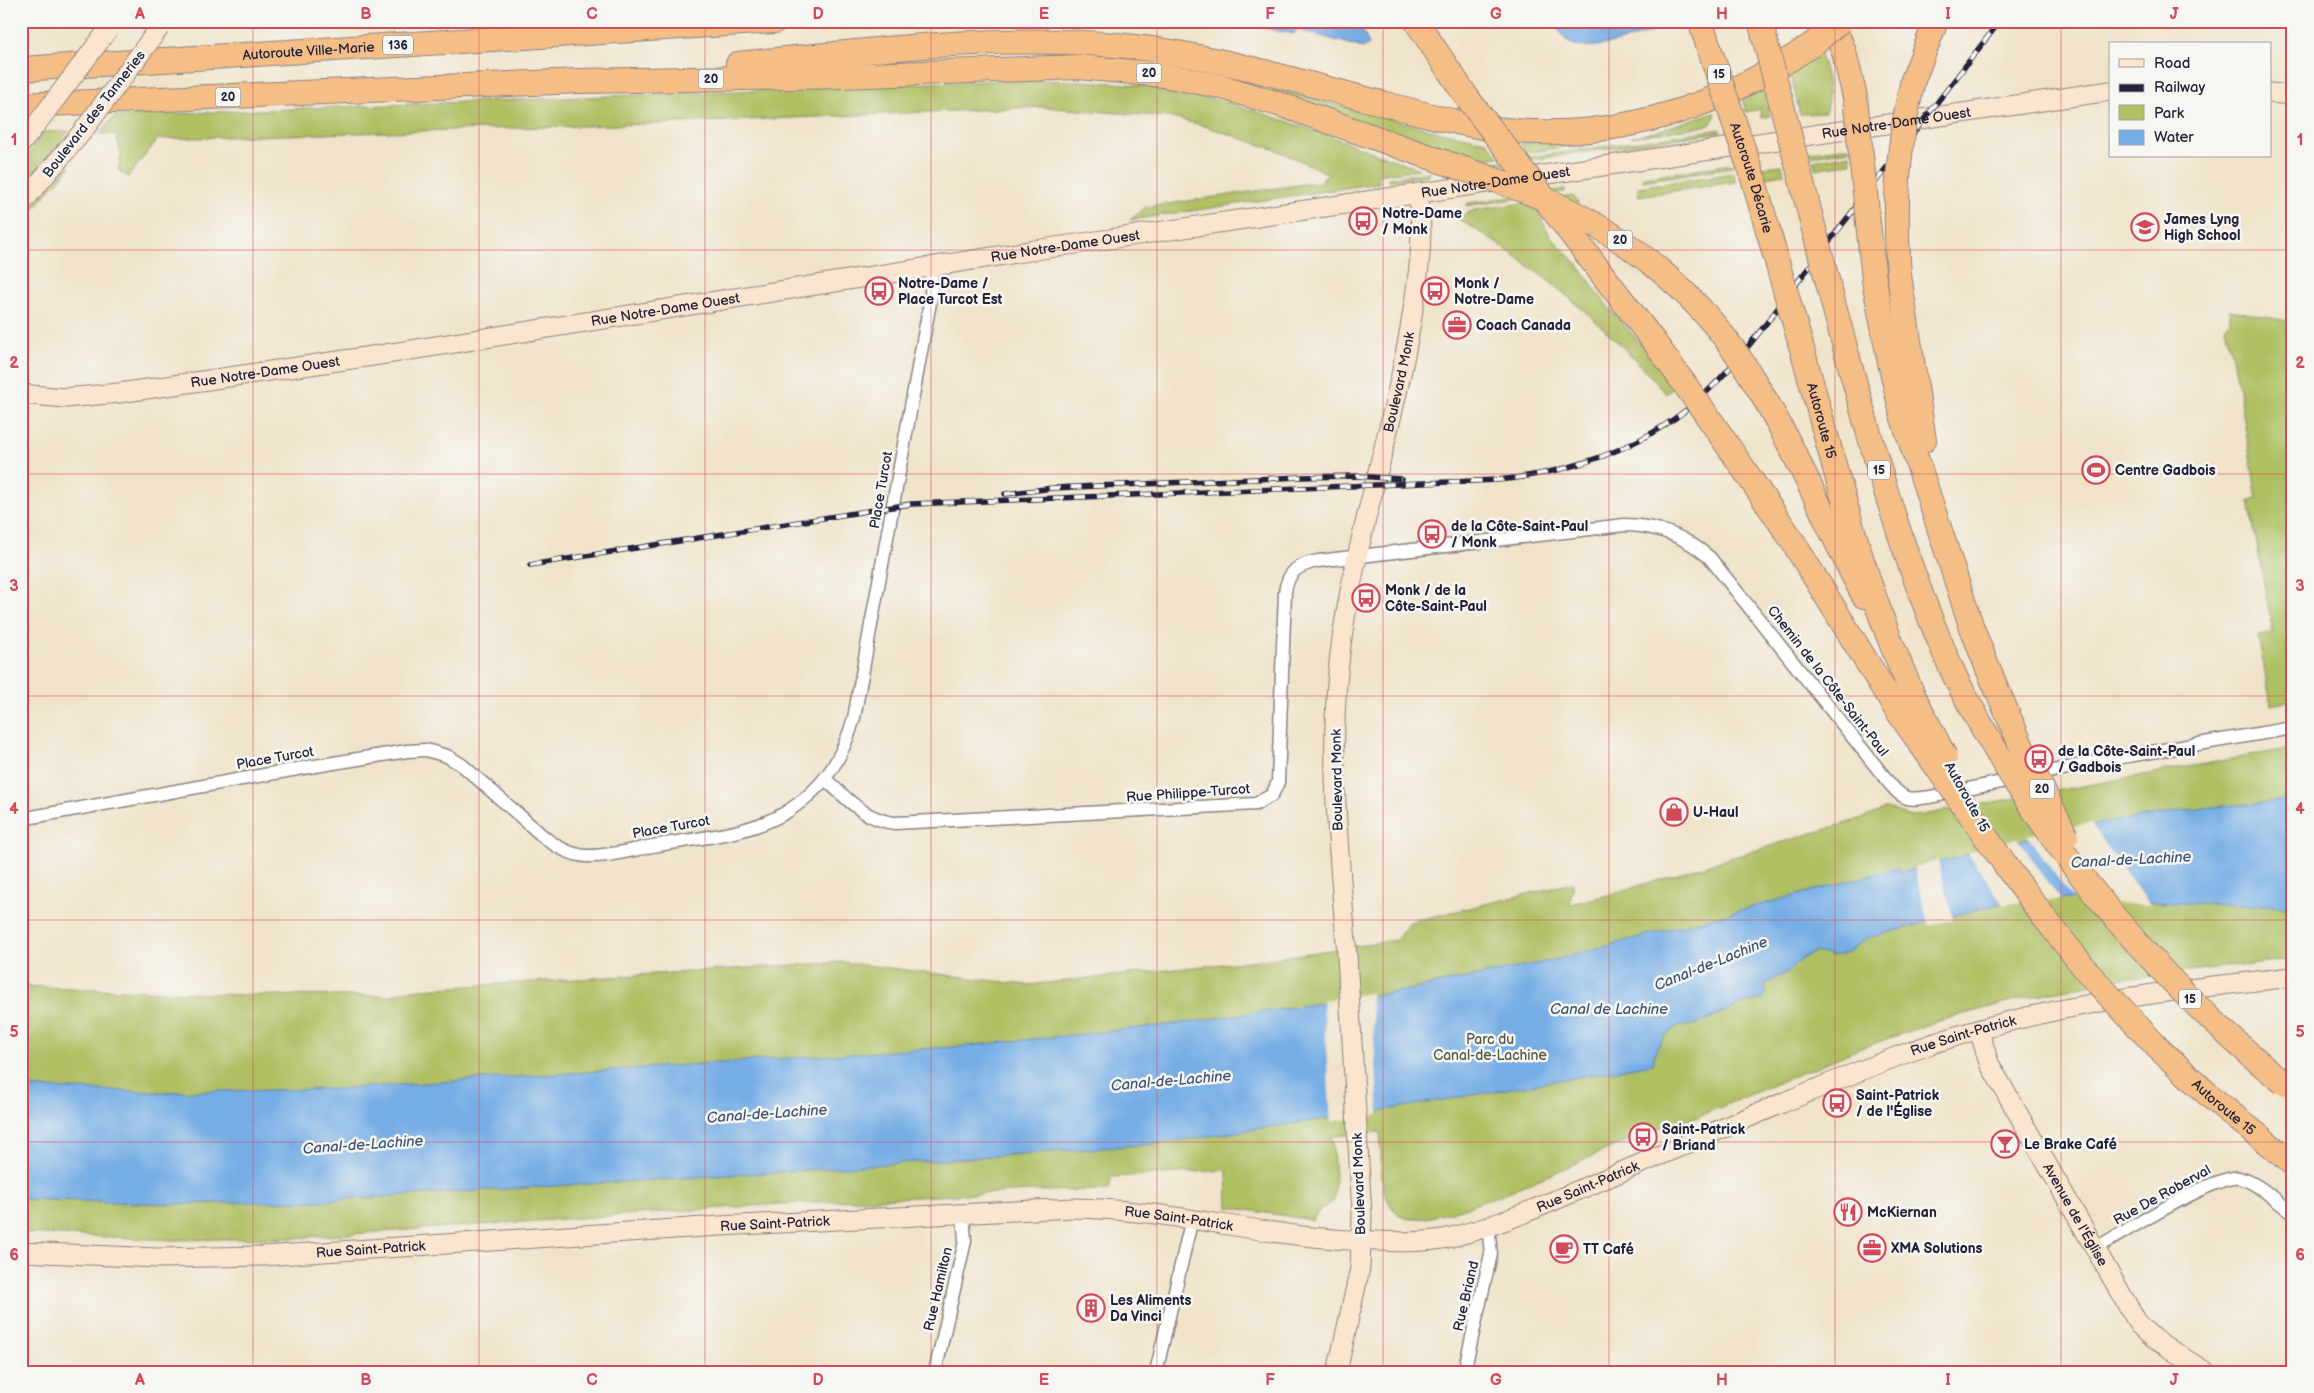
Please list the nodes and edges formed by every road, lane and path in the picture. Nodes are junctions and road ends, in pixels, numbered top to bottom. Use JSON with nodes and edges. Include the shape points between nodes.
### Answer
{"nodes":[{"id":1,"x":775,"y":21,"type":"edge"},
{"id":2,"x":1416,"y":21,"type":"edge"},
{"id":3,"x":1700,"y":21,"type":"edge"},
{"id":4,"x":1760,"y":21,"type":"edge"},
{"id":5,"x":1832,"y":21,"type":"edge"},
{"id":6,"x":1840,"y":21,"type":"edge"},
{"id":7,"x":1936,"y":21,"type":"edge"},
{"id":8,"x":163,"y":24,"type":"edge"},
{"id":9,"x":111,"y":26,"type":"edge"},
{"id":10,"x":21,"y":69,"type":"edge"},
{"id":11,"x":580,"y":81,"type":"junction"},
{"id":12,"x":2109,"y":91,"type":"edge"},
{"id":13,"x":2272,"y":93,"type":"edge"},
{"id":14,"x":2293,"y":95,"type":"edge"},
{"id":15,"x":21,"y":105,"type":"edge"},
{"id":16,"x":26,"y":137,"type":"edge"},
{"id":17,"x":1418,"y":193,"type":"junction"},
{"id":18,"x":21,"y":204,"type":"edge"},
{"id":19,"x":932,"y":266,"type":"junction"},
{"id":20,"x":1798,"y":335,"type":"joint"},
{"id":21,"x":21,"y":394,"type":"edge"},
{"id":22,"x":1937,"y":518,"type":"junction"},
{"id":23,"x":1356,"y":558,"type":"junction"},
{"id":24,"x":1892,"y":649,"type":"junction"},
{"id":25,"x":1904,"y":702,"type":"junction"},
{"id":26,"x":2293,"y":728,"type":"edge"},
{"id":27,"x":825,"y":778,"type":"junction"},
{"id":28,"x":21,"y":820,"type":"edge"},
{"id":29,"x":2105,"y":905,"type":"junction"},
{"id":30,"x":2293,"y":977,"type":"edge"},
{"id":31,"x":1979,"y":1030,"type":"junction"},
{"id":32,"x":2293,"y":1089,"type":"edge"},
{"id":33,"x":2293,"y":1164,"type":"edge"},
{"id":34,"x":963,"y":1213,"type":"junction"},
{"id":35,"x":2293,"y":1213,"type":"edge"},
{"id":36,"x":1192,"y":1218,"type":"junction"},
{"id":37,"x":1488,"y":1226,"type":"junction"},
{"id":38,"x":1361,"y":1241,"type":"junction"},
{"id":39,"x":2096,"y":1248,"type":"junction"},
{"id":40,"x":21,"y":1252,"type":"edge"},
{"id":41,"x":935,"y":1372,"type":"edge"},
{"id":42,"x":1156,"y":1372,"type":"edge"},
{"id":43,"x":1337,"y":1372,"type":"edge"},
{"id":44,"x":1464,"y":1372,"type":"edge"},
{"id":45,"x":2206,"y":1372,"type":"edge"}],
"edges":[{"from":1,"to":10,"type":"highway","name":"Autoroute Ville-Marie","number":"136"},
{"from":2,"to":25,"type":"highway","bridge":true,"via":[[1468,99],[1644,328],[1711,421]]},
{"from":3,"to":20,"type":"highway","name":"Autoroute Décarie","number":"15","bridge":true,"via":[[1753,178]]},
{"from":4,"to":29,"type":"highway","number":"15","bridge":true,"via":[[1902,544],[1931,621],[1957,681],[1994,750],[2031,808]]},
{"from":5,"to":22,"type":"highway","number":"20","bridge":true,"via":[[1844,52],[1855,98],[1874,280],[1889,358],[1903,418]]},
{"from":6,"to":11,"type":"highway","bridge":true,"via":[[1813,44],[1753,81],[1685,110],[1634,123],[1553,132],[1473,125],[1203,57],[1094,44],[1027,42],[924,47]]},
{"from":7,"to":22,"type":"highway","bridge":true,"via":[[1913,80],[1905,116],[1897,172],[1896,229],[1914,382]]},
{"from":8,"to":18,"type":"main road","name":"Boulevard des Tanneries","bridge":true,"via":[[83,131]]},
{"from":9,"to":16,"type":"main road","bridge":true},
{"from":11,"to":15,"type":"highway","number":"20"},
{"from":11,"to":24,"type":"highway","number":"20","bridge":true,"via":[[843,76],[1042,67],[1138,71],[1251,95],[1548,200],[1629,246],[1671,279],[1696,303],[1733,348],[1786,438],[1834,540]]},
{"from":12,"to":17,"type":"main road","name":"Rue Notre-Dame Ouest"},
{"from":13,"to":14,"type":"main road"},
{"from":17,"to":19,"type":"main road","name":"Rue Notre-Dame Ouest"},
{"from":17,"to":23,"type":"main road","name":"Boulevard Monk","via":[[1422,245],[1407,348],[1389,433]]},
{"from":19,"to":21,"type":"main road","name":"Rue Notre-Dame Ouest","via":[[111,394],[60,398]]},
{"from":19,"to":27,"type":"street","name":"Place Turcot","via":[[934,278],[930,307],[858,699],[844,748]]},
{"from":20,"to":24,"type":"highway","name":"Autoroute 15","number":"15"},
{"from":22,"to":29,"type":"highway","number":"20","bridge":true,"via":[[1988,669],[2047,800]]},
{"from":23,"to":26,"type":"street","name":"Chemin de la Côte-Saint-Paul","via":[[1617,525],[1646,526],[1670,532],[1693,544],[1716,564],[1890,784],[1907,799],[2110,759]]},
{"from":23,"to":27,"type":"street","name":"Rue Philippe-Turcot","via":[[1308,563],[1289,575],[1284,592],[1278,782],[1272,795],[1256,804],[895,823],[869,815]]},
{"from":23,"to":38,"type":"main road","name":"Boulevard Monk","via":[[1336,697],[1337,824]]},
{"from":24,"to":25,"type":"highway","name":"Autoroute 15","number":"15"},
{"from":25,"to":33,"type":"highway","name":"Autoroute 15","bridge":true,"via":[[2007,867],[2068,947],[2140,1030],[2212,1098]]},
{"from":27,"to":28,"type":"street","name":"Place Turcot","via":[[789,810],[759,825],[591,856],[560,848],[462,765],[447,756],[426,750],[313,766]]},
{"from":29,"to":32,"type":"highway","number":"15","bridge":true,"via":[[2191,1000]]},
{"from":30,"to":31,"type":"main road","name":"Rue Saint-Patrick","via":[[2140,994],[2067,1007]]},
{"from":31,"to":37,"type":"main road","name":"Rue Saint-Patrick","via":[[1877,1064]]},
{"from":31,"to":39,"type":"main road","name":"Avenue de l'Église","via":[[1989,1062]]},
{"from":34,"to":36,"type":"main road","name":"Rue Saint-Patrick","via":[[1108,1208]]},
{"from":34,"to":40,"type":"main road","name":"Rue Saint-Patrick","via":[[263,1256],[158,1258]]},
{"from":34,"to":41,"type":"street","name":"Rue Hamilton","via":[[965,1241]]},
{"from":35,"to":39,"type":"street","name":"Rue De Roberval","via":[[2250,1182],[2230,1178],[2210,1185]]},
{"from":36,"to":38,"type":"main road","name":"Rue Saint-Patrick","via":[[1328,1240]]},
{"from":36,"to":42,"type":"street"},
{"from":37,"to":38,"type":"main road","name":"Rue Saint-Patrick","via":[[1433,1240]]},
{"from":37,"to":44,"type":"street","name":"Rue Briand","via":[[1491,1254]]},
{"from":38,"to":43,"type":"main road","name":"Boulevard Monk","via":[[1359,1275]]},
{"from":39,"to":45,"type":"main road","name":"Avenue de l'Église","via":[[2146,1332]]}]}
